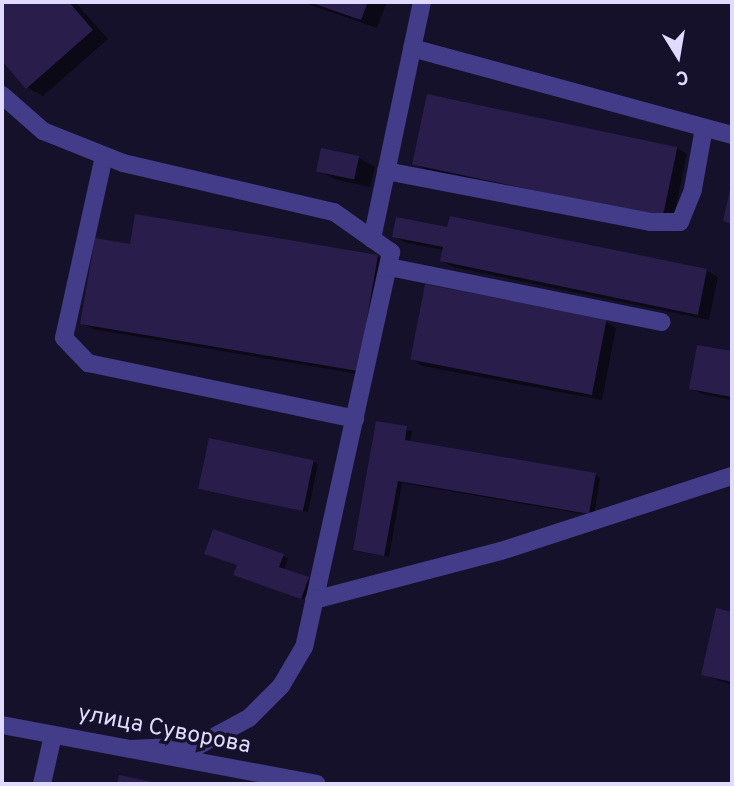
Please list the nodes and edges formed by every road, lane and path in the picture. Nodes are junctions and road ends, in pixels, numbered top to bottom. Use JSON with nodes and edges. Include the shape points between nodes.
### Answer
{"nodes":[{"id":1,"x":422,"y":2,"type":"edge"},
{"id":2,"x":412,"y":48,"type":"junction"},
{"id":3,"x":2,"y":95,"type":"edge"},
{"id":4,"x":705,"y":128,"type":"junction"},
{"id":5,"x":732,"y":135,"type":"edge"},
{"id":6,"x":104,"y":156,"type":"junction"},
{"id":7,"x":386,"y":171,"type":"junction"},
{"id":8,"x":372,"y":239,"type":"junction"},
{"id":9,"x":389,"y":267,"type":"junction"},
{"id":10,"x":662,"y":322,"type":"dead end"},
{"id":11,"x":355,"y":419,"type":"junction"},
{"id":12,"x":732,"y":477,"type":"edge"},
{"id":13,"x":314,"y":600,"type":"junction"},
{"id":14,"x":2,"y":725,"type":"edge"},
{"id":15,"x":53,"y":735,"type":"junction"},
{"id":16,"x":130,"y":749,"type":"junction"},
{"id":17,"x":42,"y":784,"type":"edge"},
{"id":18,"x":317,"y":784,"type":"edge"}],
"edges":[{"from":1,"to":2,"type":"street"},
{"from":2,"to":4,"type":"street"},
{"from":2,"to":7,"type":"street"},
{"from":3,"to":6,"type":"street","via":[[43,131]]},
{"from":4,"to":5,"type":"street"},
{"from":4,"to":7,"type":"street","via":[[680,222],[650,222]]},
{"from":6,"to":8,"type":"street","via":[[334,212]]},
{"from":6,"to":11,"type":"street","via":[[64,338],[88,363]]},
{"from":7,"to":8,"type":"street"},
{"from":8,"to":9,"type":"street","via":[[391,252]]},
{"from":9,"to":10,"type":"street"},
{"from":9,"to":11,"type":"street"},
{"from":11,"to":13,"type":"street"},
{"from":12,"to":13,"type":"street","via":[[501,551]]},
{"from":13,"to":16,"type":"street","via":[[303,647],[281,686],[249,718],[197,746]]},
{"from":14,"to":15,"type":"street","name":"улица Суворова"},
{"from":15,"to":16,"type":"street","name":"улица Суворова"},
{"from":15,"to":17,"type":"street"},
{"from":16,"to":18,"type":"street","name":"улица Суворова"}]}
